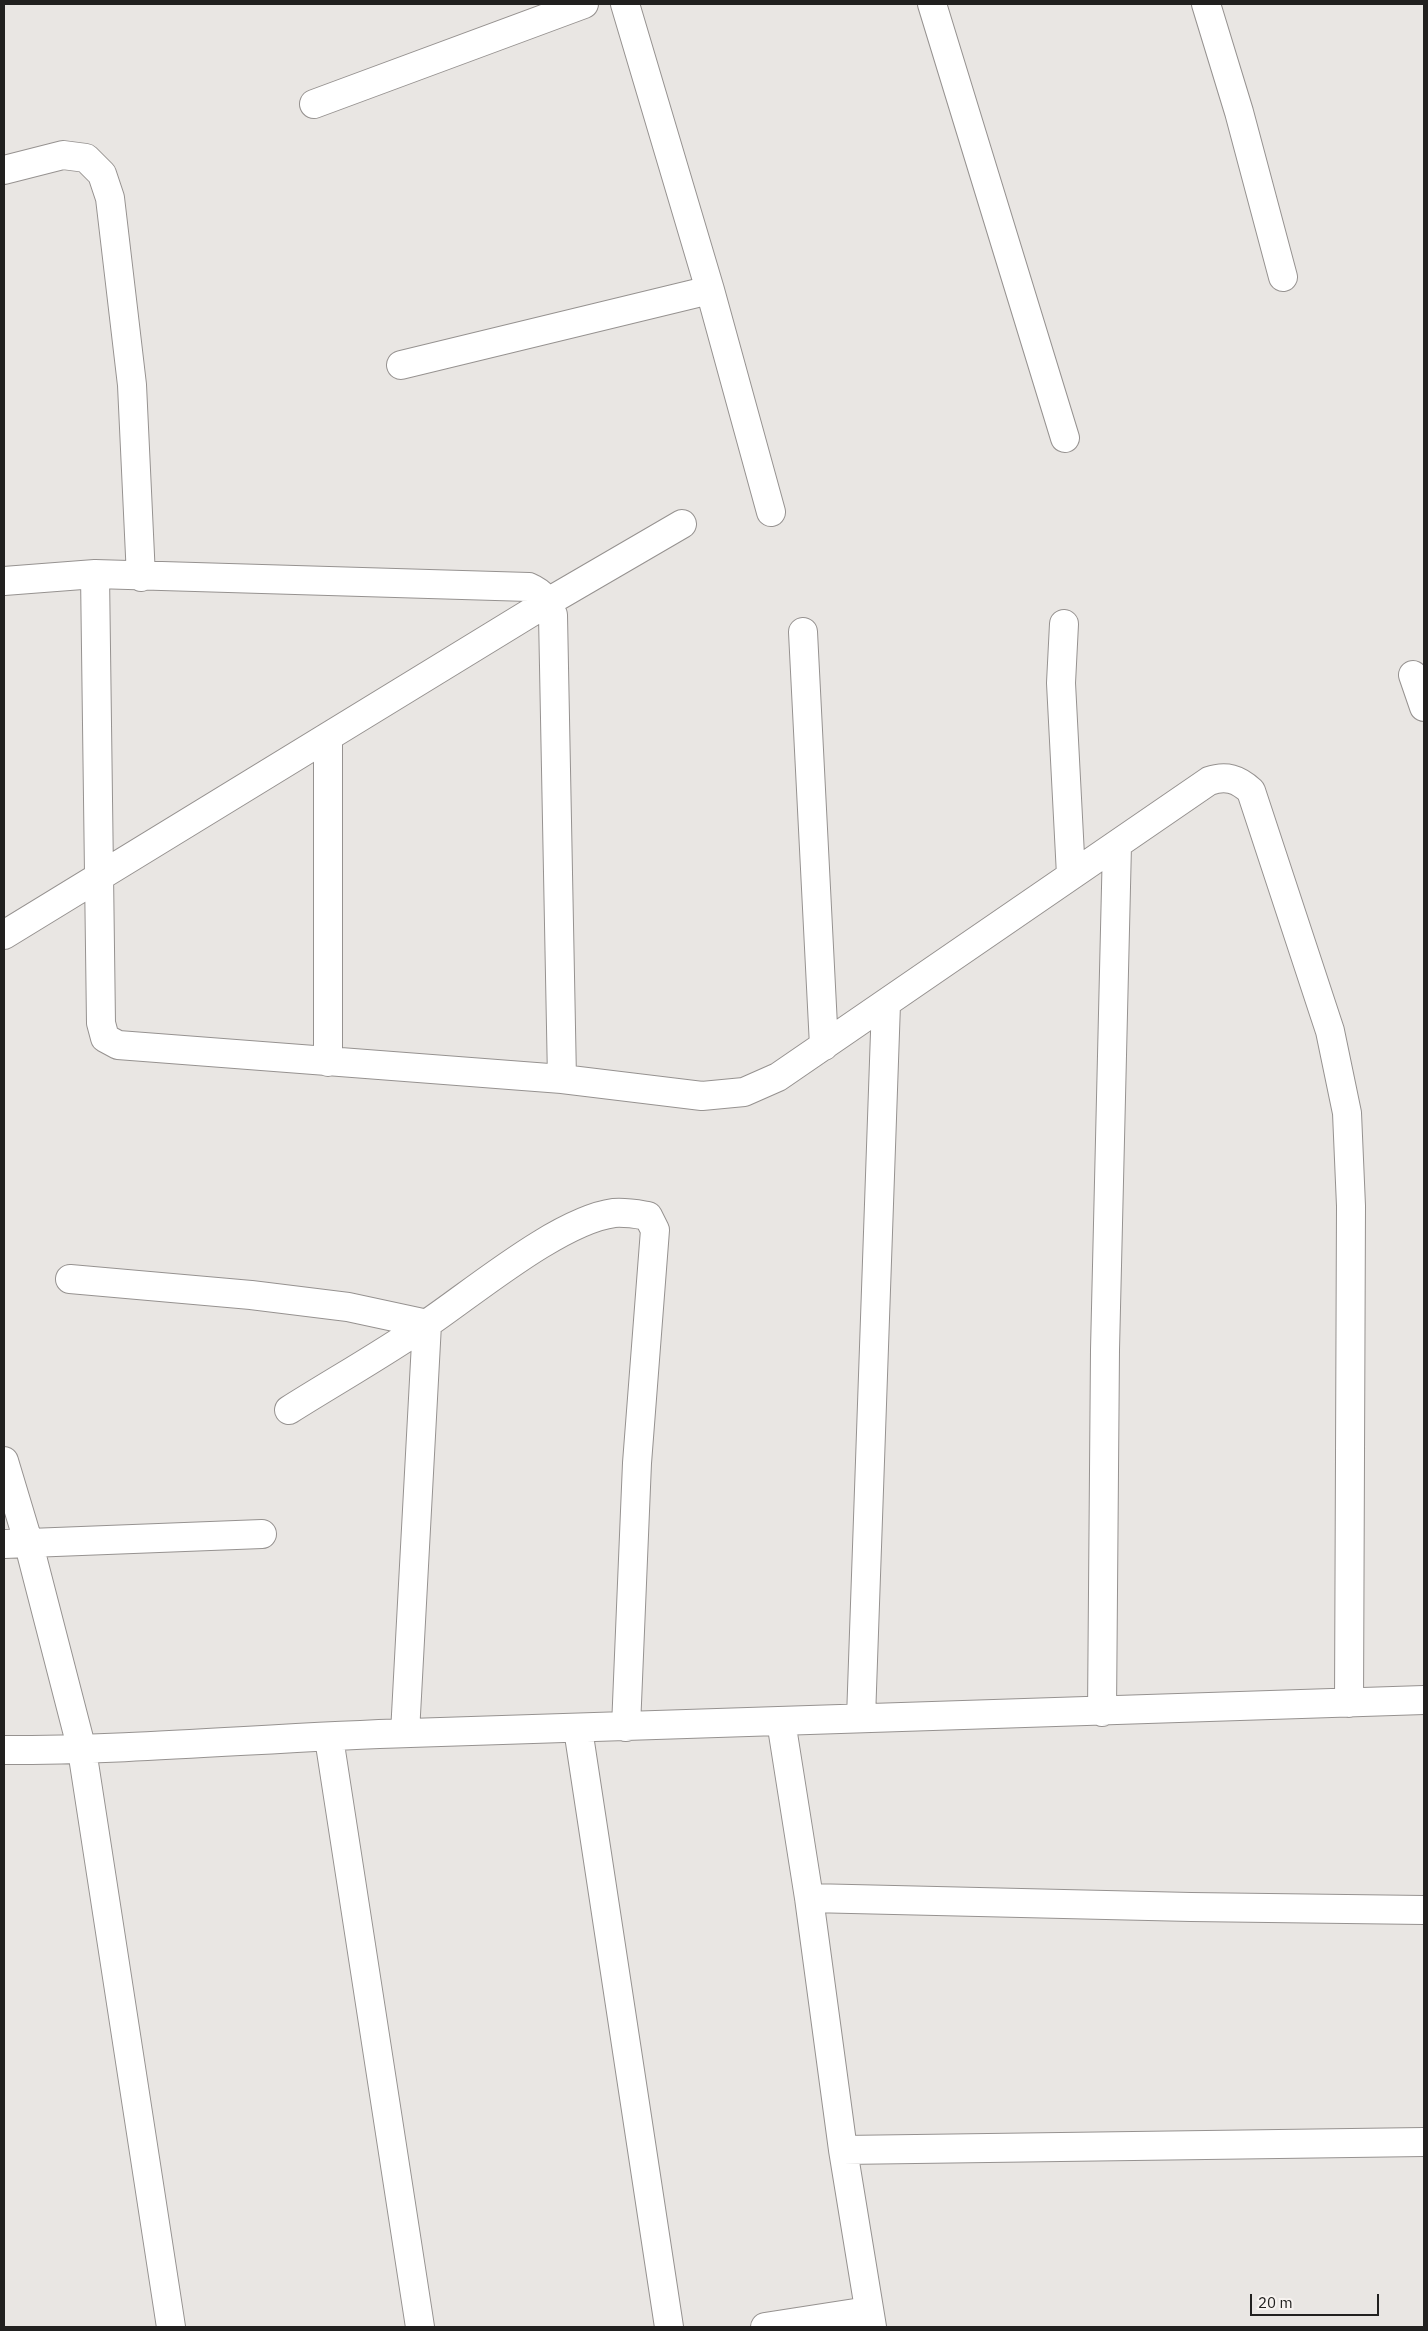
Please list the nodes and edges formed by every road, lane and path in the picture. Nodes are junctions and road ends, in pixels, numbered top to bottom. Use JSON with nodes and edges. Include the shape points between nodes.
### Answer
{"nodes":[{"id":1,"x":584,"y":4,"type":"edge"},
{"id":2,"x":625,"y":4,"type":"edge"},
{"id":3,"x":932,"y":4,"type":"edge"},
{"id":4,"x":1206,"y":4,"type":"edge"},
{"id":5,"x":314,"y":104,"type":"dead end"},
{"id":6,"x":4,"y":170,"type":"edge"},
{"id":7,"x":1283,"y":278,"type":"dead end"},
{"id":8,"x":710,"y":290,"type":"junction"},
{"id":9,"x":401,"y":365,"type":"dead end"},
{"id":10,"x":1065,"y":438,"type":"dead end"},
{"id":11,"x":771,"y":512,"type":"dead end"},
{"id":12,"x":682,"y":524,"type":"dead end"},
{"id":13,"x":95,"y":574,"type":"junction"},
{"id":14,"x":141,"y":577,"type":"junction"},
{"id":15,"x":4,"y":581,"type":"edge"},
{"id":16,"x":548,"y":602,"type":"junction"},
{"id":17,"x":1064,"y":624,"type":"dead end"},
{"id":18,"x":803,"y":632,"type":"dead end"},
{"id":19,"x":1414,"y":675,"type":"dead end"},
{"id":20,"x":1424,"y":707,"type":"edge"},
{"id":21,"x":328,"y":738,"type":"junction"},
{"id":22,"x":1117,"y":845,"type":"junction"},
{"id":23,"x":1071,"y":875,"type":"junction"},
{"id":24,"x":100,"y":876,"type":"junction"},
{"id":25,"x":4,"y":935,"type":"edge"},
{"id":26,"x":886,"y":1004,"type":"junction"},
{"id":27,"x":824,"y":1046,"type":"junction"},
{"id":28,"x":328,"y":1062,"type":"junction"},
{"id":29,"x":562,"y":1079,"type":"junction"},
{"id":30,"x":70,"y":1279,"type":"dead end"},
{"id":31,"x":426,"y":1324,"type":"junction"},
{"id":32,"x":289,"y":1410,"type":"dead end"},
{"id":33,"x":4,"y":1461,"type":"edge"},
{"id":34,"x":262,"y":1534,"type":"dead end"},
{"id":35,"x":16,"y":1543,"type":"edge"},
{"id":36,"x":1424,"y":1700,"type":"edge"},
{"id":37,"x":1349,"y":1703,"type":"junction"},
{"id":38,"x":1102,"y":1712,"type":"junction"},
{"id":39,"x":861,"y":1718,"type":"junction"},
{"id":40,"x":781,"y":1722,"type":"junction"},
{"id":41,"x":626,"y":1727,"type":"junction"},
{"id":42,"x":578,"y":1729,"type":"junction"},
{"id":43,"x":404,"y":1733,"type":"junction"},
{"id":44,"x":329,"y":1738,"type":"junction"},
{"id":45,"x":4,"y":1750,"type":"edge"},
{"id":46,"x":82,"y":1750,"type":"junction"},
{"id":47,"x":809,"y":1898,"type":"junction"},
{"id":48,"x":1424,"y":1910,"type":"edge"},
{"id":49,"x":1424,"y":2142,"type":"edge"},
{"id":50,"x":843,"y":2150,"type":"junction"},
{"id":51,"x":870,"y":2319,"type":"edge"},
{"id":52,"x":171,"y":2327,"type":"edge"},
{"id":53,"x":420,"y":2327,"type":"edge"},
{"id":54,"x":669,"y":2327,"type":"edge"},
{"id":55,"x":765,"y":2327,"type":"edge"}],
"edges":[{"from":1,"to":5,"type":"street"},
{"from":2,"to":8,"type":"street"},
{"from":3,"to":10,"type":"street"},
{"from":4,"to":7,"type":"street","via":[[1239,112]]},
{"from":6,"to":14,"type":"street","via":[[63,156],[86,158],[102,174],[110,198],[132,385]]},
{"from":8,"to":9,"type":"street"},
{"from":8,"to":11,"type":"street"},
{"from":12,"to":16,"type":"street"},
{"from":13,"to":14,"type":"street"},
{"from":13,"to":15,"type":"street"},
{"from":13,"to":24,"type":"street"},
{"from":14,"to":16,"type":"street","via":[[529,587],[539,591]]},
{"from":16,"to":21,"type":"street"},
{"from":16,"to":29,"type":"street","via":[[553,616]]},
{"from":17,"to":23,"type":"street","via":[[1061,683]]},
{"from":18,"to":27,"type":"street"},
{"from":19,"to":20,"type":"street"},
{"from":21,"to":24,"type":"street"},
{"from":21,"to":28,"type":"street"},
{"from":22,"to":23,"type":"street"},
{"from":22,"to":37,"type":"street","via":[[1209,781],[1220,777],[1243,784],[1251,791],[1330,1031],[1347,1112],[1351,1206]]},
{"from":22,"to":38,"type":"street"},
{"from":23,"to":26,"type":"street"},
{"from":24,"to":25,"type":"street"},
{"from":24,"to":28,"type":"street","via":[[101,1023],[105,1038],[118,1045]]},
{"from":26,"to":27,"type":"street"},
{"from":26,"to":39,"type":"street"},
{"from":27,"to":29,"type":"street","via":[[778,1077],[744,1092],[702,1096]]},
{"from":28,"to":29,"type":"street"},
{"from":30,"to":31,"type":"street","via":[[251,1295],[338,1306]]},
{"from":31,"to":32,"type":"street"},
{"from":31,"to":41,"type":"street","via":[[554,1238],[612,1213],[632,1212],[648,1216],[654,1230],[637,1463]]},
{"from":31,"to":43,"type":"street"},
{"from":33,"to":35,"type":"street"},
{"from":34,"to":35,"type":"street"},
{"from":35,"to":46,"type":"street"},
{"from":36,"to":37,"type":"street"},
{"from":37,"to":38,"type":"street"},
{"from":38,"to":39,"type":"street"},
{"from":39,"to":40,"type":"street"},
{"from":40,"to":41,"type":"street"},
{"from":40,"to":47,"type":"street"},
{"from":41,"to":42,"type":"street"},
{"from":42,"to":43,"type":"street"},
{"from":42,"to":54,"type":"street"},
{"from":43,"to":44,"type":"street"},
{"from":44,"to":46,"type":"street"},
{"from":44,"to":53,"type":"street"},
{"from":45,"to":46,"type":"street"},
{"from":46,"to":52,"type":"street"},
{"from":47,"to":48,"type":"street"},
{"from":47,"to":50,"type":"street"},
{"from":49,"to":50,"type":"street"},
{"from":50,"to":51,"type":"street"},
{"from":51,"to":55,"type":"street"}]}
